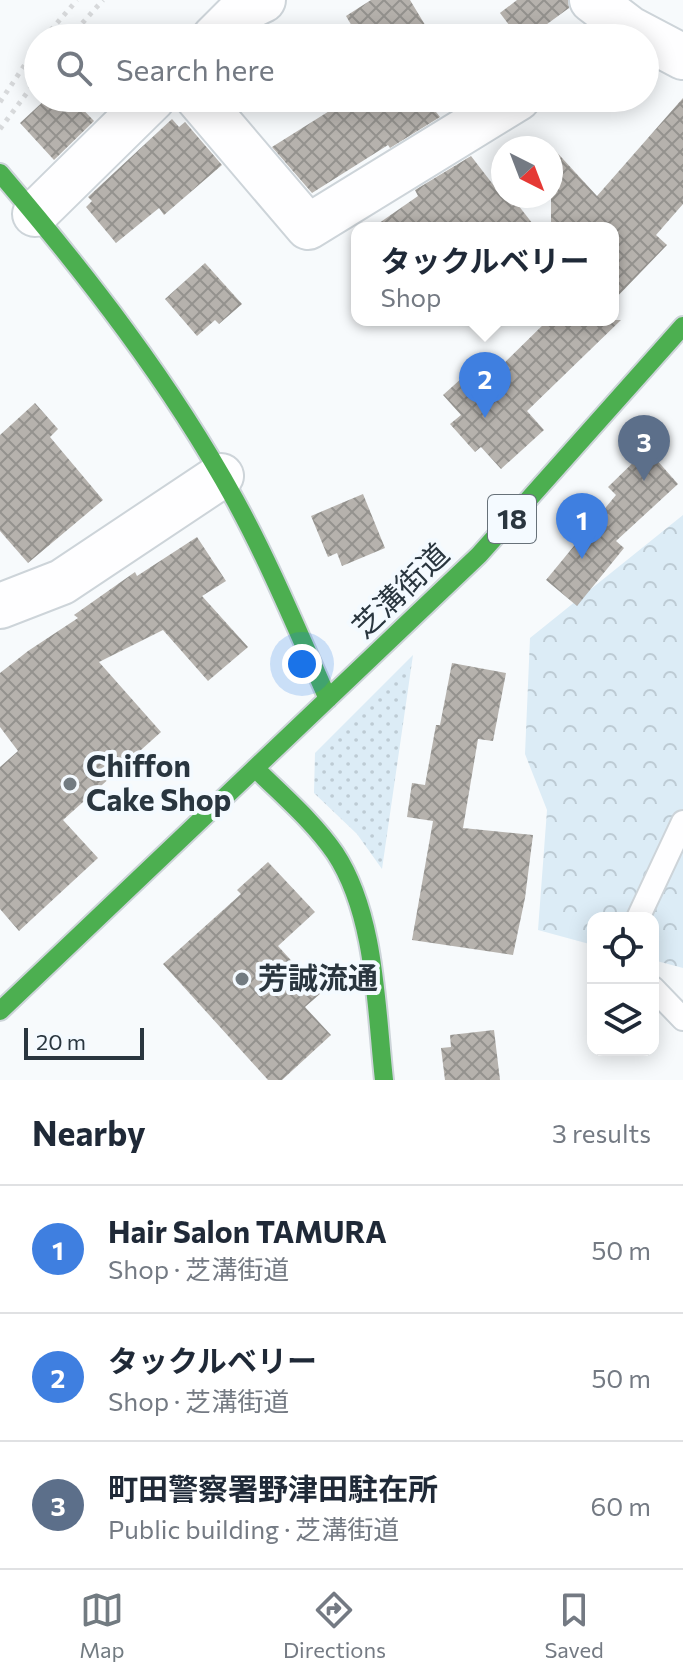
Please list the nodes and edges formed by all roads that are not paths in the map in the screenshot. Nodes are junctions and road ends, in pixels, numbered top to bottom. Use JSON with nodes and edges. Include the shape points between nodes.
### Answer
{"nodes":[{"id":1,"x":263,"y":0,"type":"edge"},
{"id":2,"x":592,"y":0,"type":"edge"},
{"id":3,"x":228,"y":24,"type":"edge"},
{"id":4,"x":614,"y":24,"type":"edge"},
{"id":5,"x":659,"y":48,"type":"edge"},
{"id":6,"x":683,"y":57,"type":"edge"},
{"id":7,"x":139,"y":112,"type":"edge"},
{"id":8,"x":210,"y":112,"type":"edge"},
{"id":9,"x":495,"y":112,"type":"edge"},
{"id":10,"x":0,"y":173,"type":"edge"},
{"id":11,"x":35,"y":214,"type":"junction"},
{"id":12,"x":683,"y":326,"type":"edge"},
{"id":13,"x":221,"y":476,"type":"junction"},
{"id":14,"x":0,"y":606,"type":"edge"},
{"id":15,"x":328,"y":699,"type":"junction"},
{"id":16,"x":255,"y":768,"type":"junction"},
{"id":17,"x":683,"y":822,"type":"edge"},
{"id":18,"x":641,"y":912,"type":"edge"},
{"id":19,"x":659,"y":994,"type":"edge"},
{"id":20,"x":0,"y":1011,"type":"edge"},
{"id":21,"x":683,"y":1019,"type":"edge"},
{"id":22,"x":384,"y":1080,"type":"edge"}],
"edges":[{"from":1,"to":3,"type":"street"},
{"from":2,"to":4,"type":"street"},
{"from":5,"to":6,"type":"street"},
{"from":7,"to":11,"type":"street"},
{"from":8,"to":9,"type":"street","via":[[308,227]]},
{"from":10,"to":11,"type":"street"},
{"from":11,"to":13,"type":"street","via":[[139,348]]},
{"from":12,"to":15,"type":"street","name":"芝溝街道","number":"18","via":[[479,555]]},
{"from":13,"to":14,"type":"street","via":[[62,582]]},
{"from":13,"to":15,"type":"street"},
{"from":15,"to":16,"type":"street","name":"芝溝街道","number":"18"},
{"from":16,"to":20,"type":"street","name":"芝溝街道","number":"18"},
{"from":16,"to":22,"type":"street","via":[[326,841],[343,868],[359,907]]},
{"from":17,"to":18,"type":"lane"},
{"from":19,"to":21,"type":"lane"}]}
